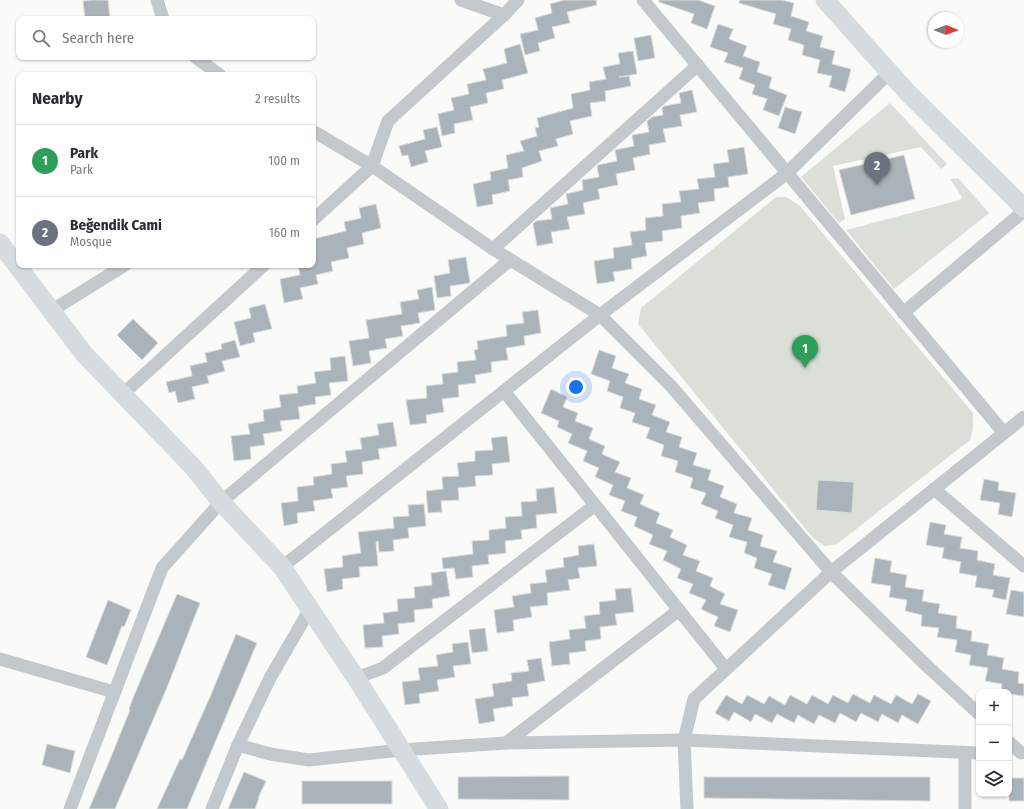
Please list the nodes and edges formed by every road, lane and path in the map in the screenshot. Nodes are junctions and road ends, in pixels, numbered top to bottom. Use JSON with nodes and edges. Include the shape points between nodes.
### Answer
{"nodes":[{"id":1,"x":157,"y":0,"type":"edge"},
{"id":2,"x":461,"y":0,"type":"edge"},
{"id":3,"x":518,"y":0,"type":"edge"},
{"id":4,"x":643,"y":0,"type":"edge"},
{"id":5,"x":825,"y":0,"type":"edge"},
{"id":6,"x":504,"y":15,"type":"junction"},
{"id":7,"x":161,"y":16,"type":"edge"},
{"id":8,"x":199,"y":60,"type":"edge"},
{"id":9,"x":698,"y":65,"type":"junction"},
{"id":10,"x":216,"y":72,"type":"edge"},
{"id":11,"x":890,"y":72,"type":"junction"},
{"id":12,"x":316,"y":133,"type":"edge"},
{"id":13,"x":372,"y":166,"type":"junction"},
{"id":14,"x":786,"y":174,"type":"junction"},
{"id":15,"x":1024,"y":210,"type":"edge"},
{"id":16,"x":316,"y":217,"type":"edge"},
{"id":17,"x":0,"y":243,"type":"edge"},
{"id":18,"x":493,"y":249,"type":"junction"},
{"id":19,"x":510,"y":260,"type":"junction"},
{"id":20,"x":16,"y":264,"type":"edge"},
{"id":21,"x":19,"y":268,"type":"edge"},
{"id":22,"x":120,"y":268,"type":"edge"},
{"id":23,"x":261,"y":268,"type":"edge"},
{"id":24,"x":52,"y":311,"type":"junction"},
{"id":25,"x":903,"y":313,"type":"junction"},
{"id":26,"x":600,"y":315,"type":"junction"},
{"id":27,"x":504,"y":391,"type":"junction"},
{"id":28,"x":123,"y":394,"type":"junction"},
{"id":29,"x":1024,"y":417,"type":"edge"},
{"id":30,"x":1004,"y":433,"type":"junction"},
{"id":31,"x":934,"y":489,"type":"junction"},
{"id":32,"x":221,"y":502,"type":"junction"},
{"id":33,"x":595,"y":505,"type":"junction"},
{"id":34,"x":1024,"y":566,"type":"edge"},
{"id":35,"x":282,"y":567,"type":"junction"},
{"id":36,"x":831,"y":572,"type":"junction"},
{"id":37,"x":310,"y":609,"type":"junction"},
{"id":38,"x":679,"y":610,"type":"junction"},
{"id":39,"x":0,"y":658,"type":"edge"},
{"id":40,"x":726,"y":669,"type":"junction"},
{"id":41,"x":356,"y":678,"type":"junction"},
{"id":42,"x":114,"y":692,"type":"junction"},
{"id":43,"x":976,"y":711,"type":"edge"},
{"id":44,"x":684,"y":740,"type":"junction"},
{"id":45,"x":506,"y":743,"type":"junction"},
{"id":46,"x":238,"y":745,"type":"junction"},
{"id":47,"x":401,"y":750,"type":"junction"},
{"id":48,"x":965,"y":753,"type":"junction"},
{"id":49,"x":976,"y":753,"type":"edge"},
{"id":50,"x":70,"y":809,"type":"edge"},
{"id":51,"x":212,"y":809,"type":"edge"},
{"id":52,"x":439,"y":809,"type":"edge"},
{"id":53,"x":687,"y":809,"type":"edge"},
{"id":54,"x":965,"y":809,"type":"edge"}],
"edges":[{"from":1,"to":7,"type":"street"},
{"from":2,"to":6,"type":"street"},
{"from":3,"to":6,"type":"street"},
{"from":4,"to":9,"type":"street"},
{"from":5,"to":11,"type":"street"},
{"from":6,"to":13,"type":"street","via":[[388,121]]},
{"from":8,"to":10,"type":"street"},
{"from":9,"to":14,"type":"street"},
{"from":9,"to":18,"type":"street"},
{"from":11,"to":14,"type":"street"},
{"from":11,"to":15,"type":"street"},
{"from":12,"to":13,"type":"street"},
{"from":13,"to":16,"type":"street"},
{"from":13,"to":18,"type":"street"},
{"from":14,"to":25,"type":"street"},
{"from":14,"to":26,"type":"street"},
{"from":15,"to":25,"type":"street"},
{"from":17,"to":20,"type":"street"},
{"from":18,"to":19,"type":"street"},
{"from":19,"to":26,"type":"street"},
{"from":19,"to":32,"type":"street"},
{"from":21,"to":24,"type":"street"},
{"from":22,"to":24,"type":"street"},
{"from":23,"to":28,"type":"street"},
{"from":24,"to":28,"type":"street","via":[[85,355]]},
{"from":25,"to":30,"type":"street"},
{"from":26,"to":27,"type":"street"},
{"from":26,"to":36,"type":"street","via":[[671,386]]},
{"from":27,"to":33,"type":"street"},
{"from":27,"to":35,"type":"street"},
{"from":28,"to":32,"type":"street","via":[[194,468]]},
{"from":29,"to":30,"type":"street"},
{"from":30,"to":31,"type":"street"},
{"from":31,"to":34,"type":"street"},
{"from":31,"to":36,"type":"street"},
{"from":32,"to":35,"type":"street"},
{"from":32,"to":42,"type":"street","via":[[162,568]]},
{"from":33,"to":38,"type":"street"},
{"from":33,"to":41,"type":"street","via":[[383,668]]},
{"from":35,"to":37,"type":"street"},
{"from":36,"to":40,"type":"street"},
{"from":36,"to":43,"type":"street"},
{"from":37,"to":41,"type":"street"},
{"from":37,"to":46,"type":"street","via":[[270,678]]},
{"from":38,"to":40,"type":"street"},
{"from":38,"to":45,"type":"street"},
{"from":39,"to":42,"type":"street"},
{"from":40,"to":44,"type":"street","via":[[694,699]]},
{"from":41,"to":47,"type":"street"},
{"from":42,"to":50,"type":"street"},
{"from":44,"to":45,"type":"street"},
{"from":44,"to":48,"type":"street"},
{"from":44,"to":53,"type":"street"},
{"from":45,"to":47,"type":"street"},
{"from":46,"to":47,"type":"street","via":[[270,754],[309,760]]},
{"from":46,"to":51,"type":"street"},
{"from":47,"to":52,"type":"street"},
{"from":48,"to":49,"type":"street"},
{"from":48,"to":54,"type":"street"}]}
